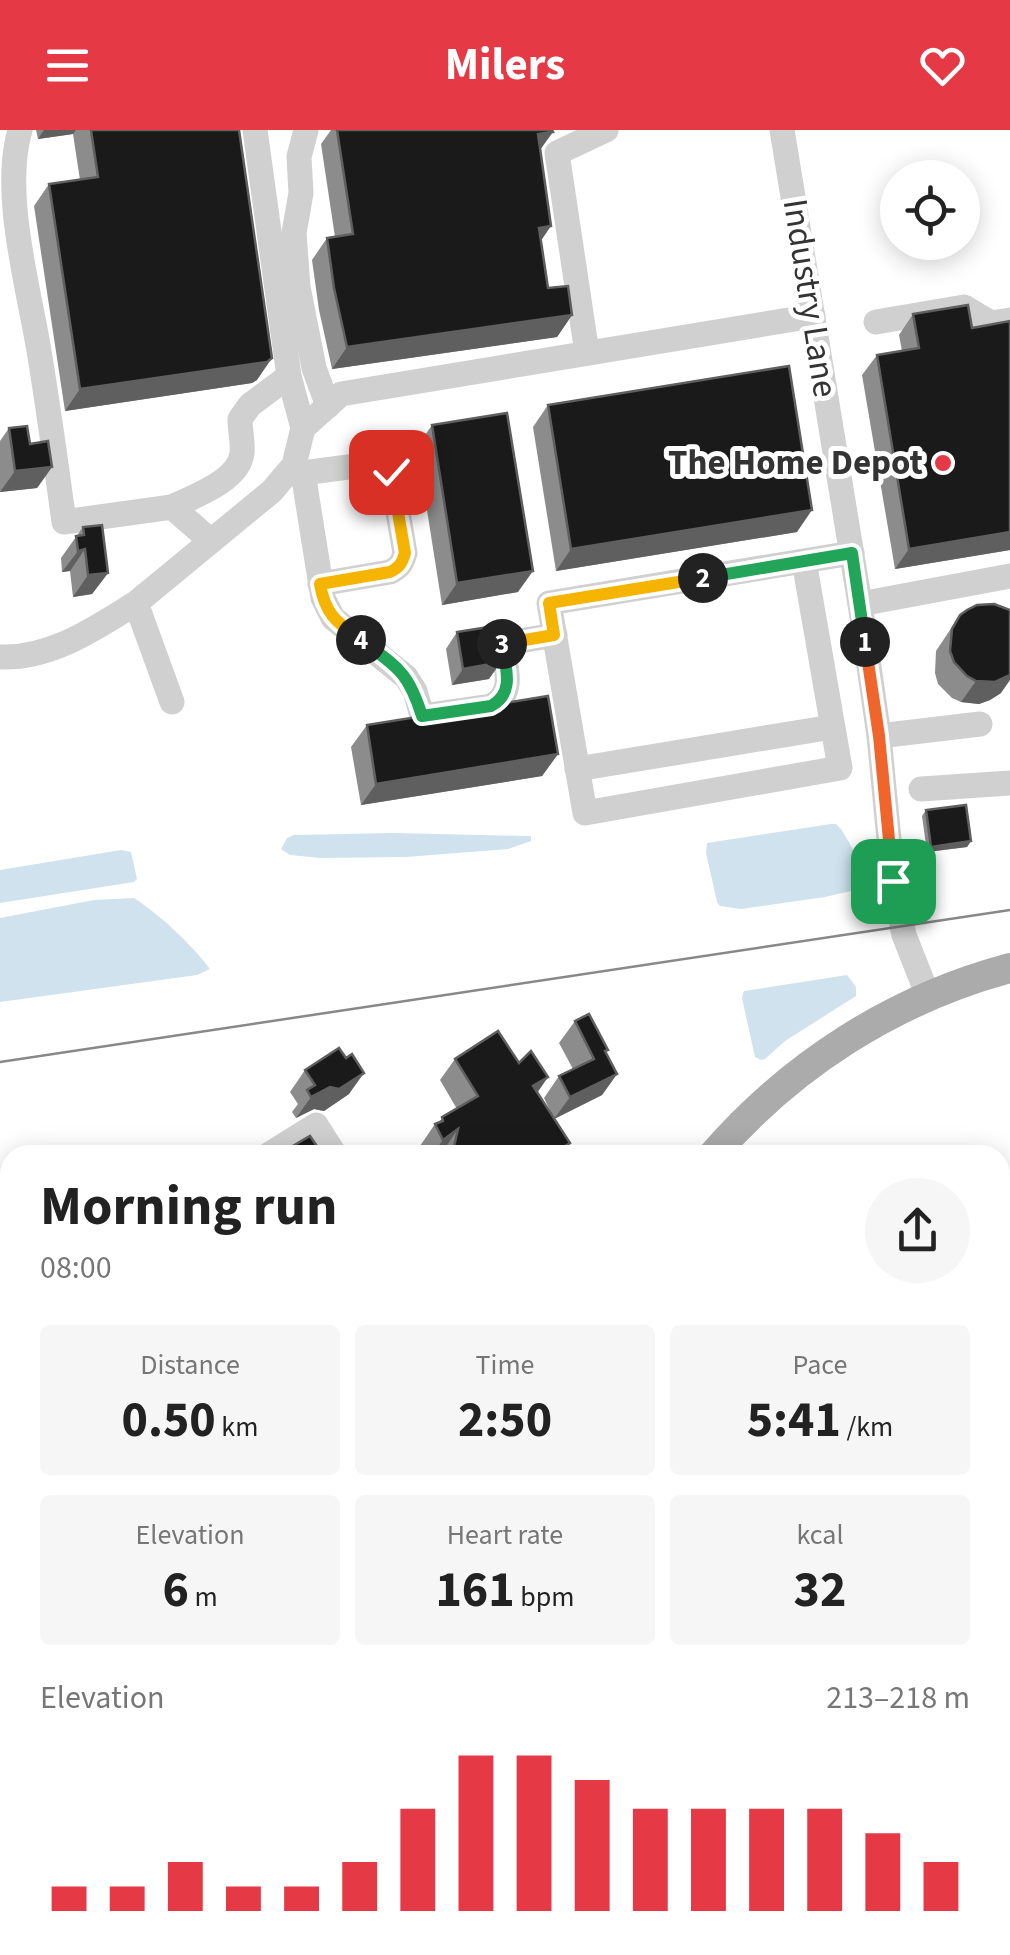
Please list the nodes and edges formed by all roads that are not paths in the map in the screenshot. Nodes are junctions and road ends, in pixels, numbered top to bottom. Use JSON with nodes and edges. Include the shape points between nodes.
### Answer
{"nodes":[{"id":1,"x":20,"y":130,"type":"edge"},
{"id":2,"x":254,"y":130,"type":"edge"},
{"id":3,"x":306,"y":130,"type":"edge"},
{"id":4,"x":606,"y":130,"type":"edge"},
{"id":5,"x":782,"y":130,"type":"edge"},
{"id":6,"x":0,"y":178,"type":"edge"},
{"id":7,"x":16,"y":212,"type":"junction"},
{"id":8,"x":813,"y":316,"type":"junction"},
{"id":9,"x":1010,"y":320,"type":"edge"},
{"id":10,"x":876,"y":322,"type":"dead end"},
{"id":11,"x":587,"y":354,"type":"junction"},
{"id":12,"x":290,"y":376,"type":"junction"},
{"id":13,"x":328,"y":406,"type":"junction"},
{"id":14,"x":303,"y":428,"type":"junction"},
{"id":15,"x":298,"y":469,"type":"junction"},
{"id":16,"x":172,"y":508,"type":"junction"},
{"id":17,"x":211,"y":541,"type":"junction"},
{"id":18,"x":852,"y":553,"type":"junction"},
{"id":19,"x":804,"y":561,"type":"junction"},
{"id":20,"x":1010,"y":576,"type":"edge"},
{"id":21,"x":320,"y":584,"type":"junction"},
{"id":22,"x":136,"y":604,"type":"junction"},
{"id":23,"x":860,"y":604,"type":"junction"},
{"id":24,"x":554,"y":635,"type":"junction"},
{"id":25,"x":0,"y":657,"type":"edge"},
{"id":26,"x":172,"y":702,"type":"dead end"},
{"id":27,"x":980,"y":724,"type":"dead end"},
{"id":28,"x":832,"y":727,"type":"junction"},
{"id":29,"x":879,"y":736,"type":"junction"},
{"id":30,"x":577,"y":769,"type":"junction"},
{"id":31,"x":1010,"y":782,"type":"edge"},
{"id":32,"x":921,"y":789,"type":"dead end"},
{"id":33,"x":1010,"y":968,"type":"edge"},
{"id":34,"x":928,"y":996,"type":"junction"},
{"id":35,"x":284,"y":1145,"type":"edge"},
{"id":36,"x":329,"y":1145,"type":"edge"},
{"id":37,"x":722,"y":1145,"type":"edge"}],
"edges":[{"from":1,"to":7,"type":"street","via":[[12,171]]},
{"from":2,"to":12,"type":"street"},
{"from":3,"to":13,"type":"street","via":[[296,269]]},
{"from":4,"to":11,"type":"street","via":[[558,152]]},
{"from":5,"to":8,"type":"street","name":"Industry Lane"},
{"from":6,"to":7,"type":"street"},
{"from":7,"to":16,"type":"street","via":[[64,522]]},
{"from":8,"to":11,"type":"street"},
{"from":8,"to":18,"type":"street","name":"Industry Lane"},
{"from":9,"to":10,"type":"street","via":[[990,323],[964,307]]},
{"from":11,"to":13,"type":"street","via":[[341,394]]},
{"from":12,"to":14,"type":"street"},
{"from":12,"to":16,"type":"street","via":[[240,419],[242,452],[230,476]]},
{"from":13,"to":14,"type":"street"},
{"from":14,"to":15,"type":"street"},
{"from":15,"to":17,"type":"street"},
{"from":15,"to":21,"type":"street"},
{"from":15,"to":21,"type":"street","via":[[378,463],[391,472],[402,562],[390,572]]},
{"from":16,"to":17,"type":"street"},
{"from":17,"to":22,"type":"street"},
{"from":18,"to":19,"type":"street"},
{"from":18,"to":23,"type":"street","name":"Industry Lane"},
{"from":19,"to":24,"type":"street","via":[[549,603]]},
{"from":19,"to":28,"type":"street"},
{"from":20,"to":23,"type":"street"},
{"from":21,"to":24,"type":"street","via":[[332,618],[406,676],[422,716],[502,701],[508,681],[502,644]]},
{"from":22,"to":25,"type":"street","via":[[67,644]]},
{"from":22,"to":26,"type":"street"},
{"from":23,"to":29,"type":"street","name":"Industry Lane"},
{"from":24,"to":30,"type":"street"},
{"from":27,"to":29,"type":"street"},
{"from":28,"to":30,"type":"street"},
{"from":28,"to":30,"type":"street","via":[[840,768],[585,813]]},
{"from":29,"to":34,"type":"street","name":"Industry Lane","via":[[897,906]]},
{"from":31,"to":32,"type":"street"},
{"from":33,"to":34,"type":"main road"},
{"from":34,"to":37,"type":"main road","via":[[825,1054]]},
{"from":35,"to":36,"type":"street","via":[[316,1125]]}]}
